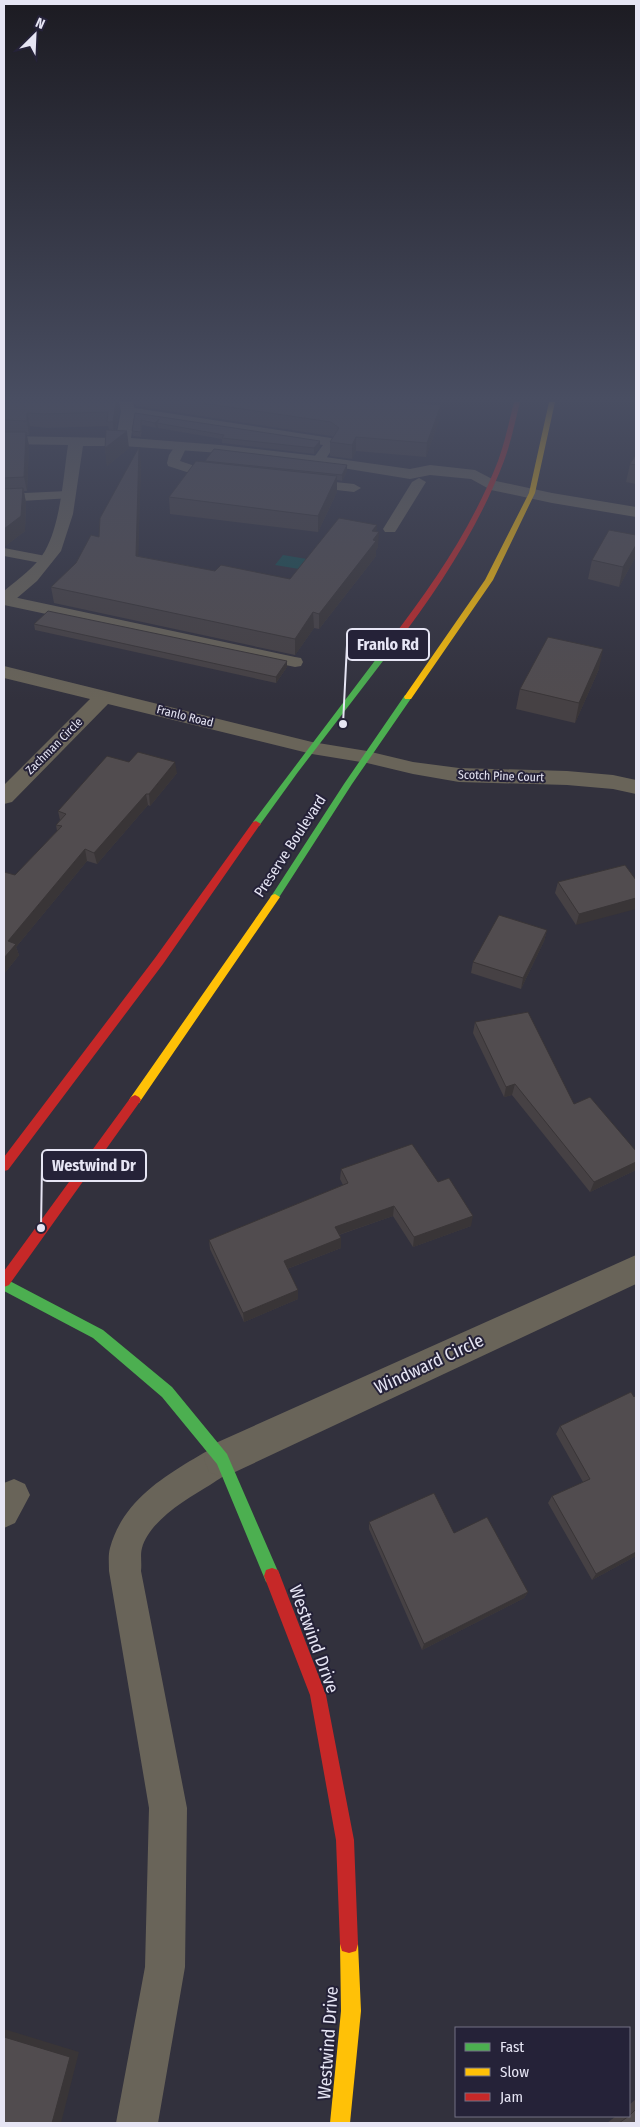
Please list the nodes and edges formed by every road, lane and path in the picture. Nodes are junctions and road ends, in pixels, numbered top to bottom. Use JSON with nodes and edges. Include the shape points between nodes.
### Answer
{"nodes":[{"id":1,"x":66,"y":501,"type":"edge"},
{"id":2,"x":404,"y":501,"type":"edge"},
{"id":3,"x":483,"y":501,"type":"edge"},
{"id":4,"x":528,"y":501,"type":"edge"},
{"id":5,"x":577,"y":501,"type":"edge"},
{"id":6,"x":636,"y":512,"type":"edge"},
{"id":7,"x":390,"y":529,"type":"dead end"},
{"id":8,"x":4,"y":552,"type":"edge"},
{"id":9,"x":46,"y":560,"type":"junction"},
{"id":10,"x":4,"y":600,"type":"edge"},
{"id":11,"x":295,"y":662,"type":"edge"},
{"id":12,"x":4,"y":672,"type":"edge"},
{"id":13,"x":104,"y":696,"type":"junction"},
{"id":14,"x":312,"y":748,"type":"junction"},
{"id":15,"x":367,"y":757,"type":"junction"},
{"id":16,"x":636,"y":787,"type":"edge"},
{"id":17,"x":4,"y":797,"type":"edge"},
{"id":18,"x":4,"y":1166,"type":"edge"},
{"id":19,"x":636,"y":1269,"type":"edge"},
{"id":20,"x":4,"y":1282,"type":"edge"},
{"id":21,"x":222,"y":1459,"type":"junction"},
{"id":22,"x":137,"y":2123,"type":"edge"},
{"id":23,"x":340,"y":2123,"type":"edge"}],
"edges":[{"from":1,"to":9,"type":"street","via":[[60,534]]},
{"from":2,"to":7,"type":"lane"},
{"from":3,"to":14,"type":"street","via":[[459,549],[426,601]]},
{"from":4,"to":15,"type":"street","name":"Preserve Boulevard","via":[[489,580]]},
{"from":5,"to":6,"type":"street"},
{"from":8,"to":9,"type":"lane"},
{"from":9,"to":10,"type":"street"},
{"from":10,"to":11,"type":"lane"},
{"from":12,"to":13,"type":"street","name":"Franlo Road"},
{"from":13,"to":14,"type":"street","name":"Franlo Road"},
{"from":13,"to":17,"type":"street","name":"Zachman Circle"},
{"from":14,"to":15,"type":"street","name":"Franlo Road"},
{"from":14,"to":18,"type":"street","via":[[159,961]]},
{"from":15,"to":16,"type":"street","name":"Scotch Pine Court","via":[[459,775],[568,778]]},
{"from":15,"to":20,"type":"street","name":"Preserve Boulevard","via":[[242,947]]},
{"from":19,"to":21,"type":"street","name":"Windward Circle"},
{"from":20,"to":21,"type":"street","name":"Westwind Drive","via":[[98,1334],[167,1392]]},
{"from":21,"to":22,"type":"lane","via":[[148,1509],[134,1526],[126,1548],[126,1571],[168,1808],[165,1967]]},
{"from":21,"to":23,"type":"street","name":"Westwind Drive","via":[[318,1695],[345,1840],[351,2011]]}]}
